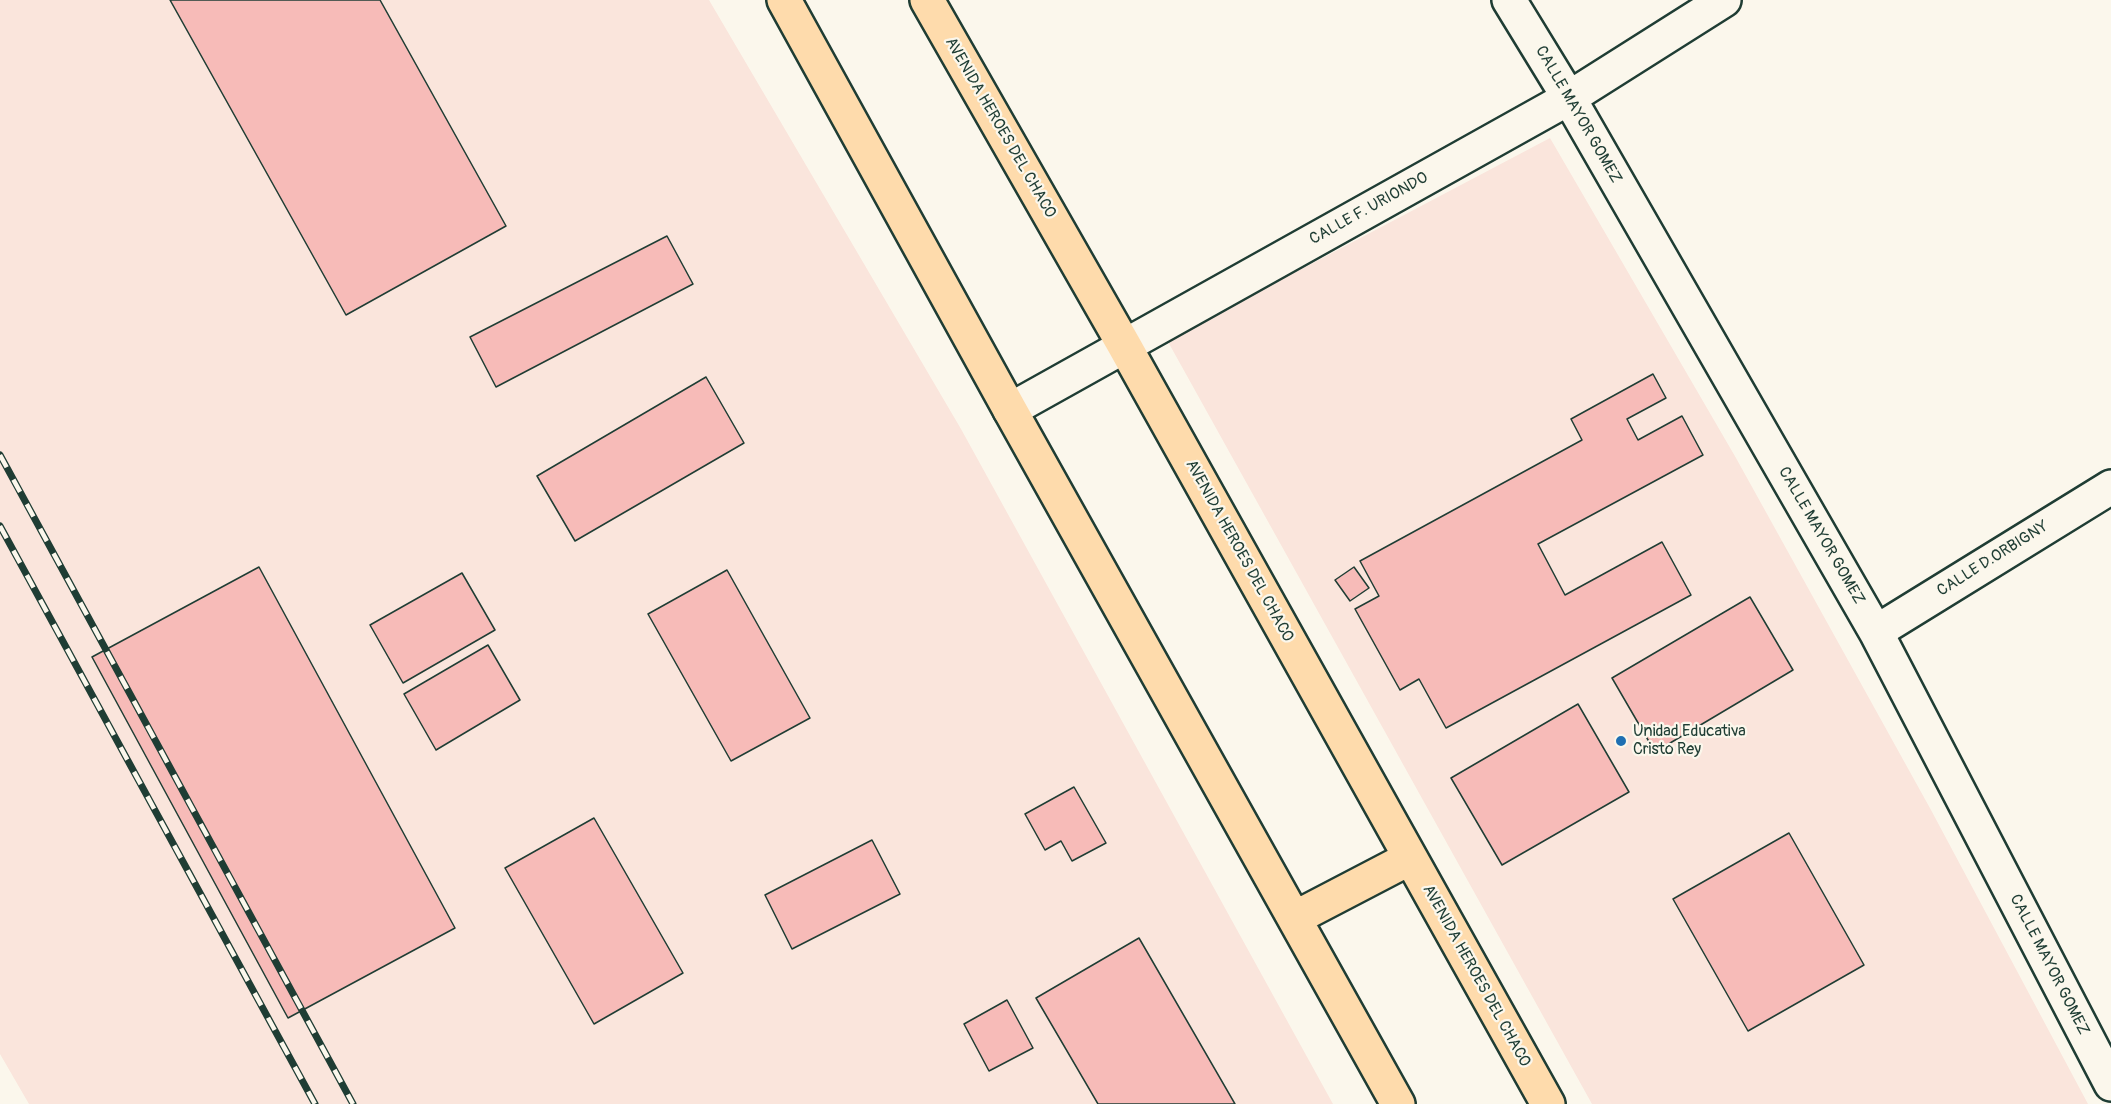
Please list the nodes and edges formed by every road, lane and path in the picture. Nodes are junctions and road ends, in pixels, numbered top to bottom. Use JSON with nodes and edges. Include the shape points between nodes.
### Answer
{"nodes":[{"id":1,"x":784,"y":0,"type":"edge"},
{"id":2,"x":927,"y":0,"type":"edge"},
{"id":3,"x":1509,"y":0,"type":"edge"},
{"id":4,"x":1724,"y":0,"type":"edge"},
{"id":5,"x":1569,"y":98,"type":"junction"},
{"id":6,"x":1124,"y":345,"type":"junction"},
{"id":7,"x":1010,"y":410,"type":"junction"},
{"id":8,"x":2111,"y":487,"type":"edge"},
{"id":9,"x":1876,"y":632,"type":"junction"},
{"id":10,"x":1410,"y":858,"type":"junction"},
{"id":11,"x":1295,"y":918,"type":"junction"},
{"id":12,"x":2111,"y":1084,"type":"edge"},
{"id":13,"x":1398,"y":1104,"type":"edge"},
{"id":14,"x":1548,"y":1104,"type":"edge"}],
"edges":[{"from":1,"to":7,"type":"main road"},
{"from":2,"to":6,"type":"main road","name":"AVENIDA HEROES DEL CHACO"},
{"from":3,"to":5,"type":"street","name":"CALLE MAYOR GOMEZ"},
{"from":4,"to":5,"type":"street","name":"CALLE F. URIONDO"},
{"from":5,"to":6,"type":"street","name":"CALLE F. URIONDO"},
{"from":5,"to":9,"type":"street","name":"CALLE MAYOR GOMEZ"},
{"from":6,"to":7,"type":"street","name":"CALLE F. URIONDO"},
{"from":6,"to":10,"type":"main road","name":"AVENIDA HEROES DEL CHACO"},
{"from":7,"to":11,"type":"main road"},
{"from":8,"to":9,"type":"street","name":"CALLE D.ORBIGNY"},
{"from":9,"to":12,"type":"street","name":"CALLE MAYOR GOMEZ"},
{"from":10,"to":11,"type":"main road"},
{"from":10,"to":14,"type":"main road","name":"AVENIDA HEROES DEL CHACO"},
{"from":11,"to":13,"type":"main road"}]}
